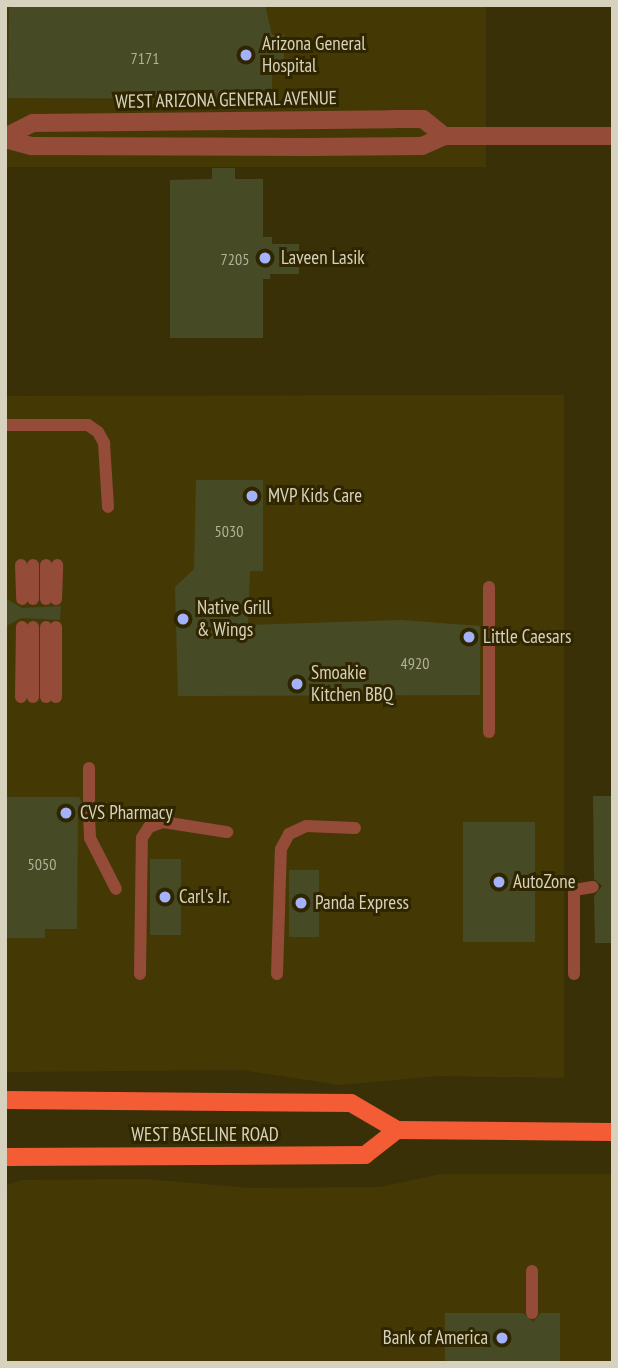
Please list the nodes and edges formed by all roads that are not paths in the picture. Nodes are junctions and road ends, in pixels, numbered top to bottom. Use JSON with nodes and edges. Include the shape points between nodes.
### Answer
{"nodes":[{"id":1,"x":444,"y":135,"type":"junction"},
{"id":2,"x":613,"y":135,"type":"edge"},
{"id":3,"x":5,"y":138,"type":"edge"},
{"id":4,"x":5,"y":425,"type":"edge"},
{"id":5,"x":108,"y":507,"type":"dead end"},
{"id":6,"x":39,"y":565,"type":"joint"},
{"id":7,"x":489,"y":587,"type":"dead end"},
{"id":8,"x":39,"y":627,"type":"joint"},
{"id":9,"x":489,"y":732,"type":"dead end"},
{"id":10,"x":89,"y":768,"type":"dead end"},
{"id":11,"x":89,"y":801,"type":"dead end"},
{"id":12,"x":89,"y":817,"type":"dead end"},
{"id":13,"x":355,"y":828,"type":"dead end"},
{"id":14,"x":227,"y":832,"type":"dead end"},
{"id":15,"x":593,"y":887,"type":"dead end"},
{"id":16,"x":116,"y":889,"type":"dead end"},
{"id":17,"x":140,"y":974,"type":"dead end"},
{"id":18,"x":277,"y":974,"type":"dead end"},
{"id":19,"x":574,"y":974,"type":"dead end"},
{"id":20,"x":5,"y":1100,"type":"edge"},
{"id":21,"x":397,"y":1130,"type":"junction"},
{"id":22,"x":613,"y":1132,"type":"edge"},
{"id":23,"x":5,"y":1157,"type":"edge"},
{"id":24,"x":532,"y":1271,"type":"dead end"},
{"id":25,"x":532,"y":1313,"type":"dead end"}],
"edges":[{"from":1,"to":2,"type":"street","name":"WEST ARIZONA GENERAL AVENUE"},
{"from":1,"to":3,"type":"street","name":"WEST ARIZONA GENERAL AVENUE","via":[[422,146],[307,148],[32,146]]},
{"from":1,"to":3,"type":"street","name":"WEST ARIZONA GENERAL AVENUE","via":[[423,119],[393,119],[33,123]]},
{"from":4,"to":5,"type":"lane","via":[[88,425],[98,432],[104,443]]},
{"from":6,"to":6,"type":"lane","via":[[39,599]]},
{"from":7,"to":9,"type":"lane"},
{"from":8,"to":8,"type":"lane","via":[[39,697]]},
{"from":10,"to":11,"type":"lane"},
{"from":12,"to":16,"type":"lane","via":[[90,838]]},
{"from":13,"to":18,"type":"lane","via":[[306,827],[289,834],[281,849]]},
{"from":14,"to":17,"type":"lane","via":[[163,822],[149,827],[142,838]]},
{"from":15,"to":19,"type":"lane","via":[[575,890]]},
{"from":20,"to":21,"type":"main road","name":"WEST BASELINE ROAD","via":[[351,1103]]},
{"from":21,"to":22,"type":"main road","name":"WEST BASELINE ROAD"},
{"from":21,"to":23,"type":"main road","name":"WEST BASELINE ROAD","via":[[365,1155]]},
{"from":24,"to":25,"type":"lane"}]}
